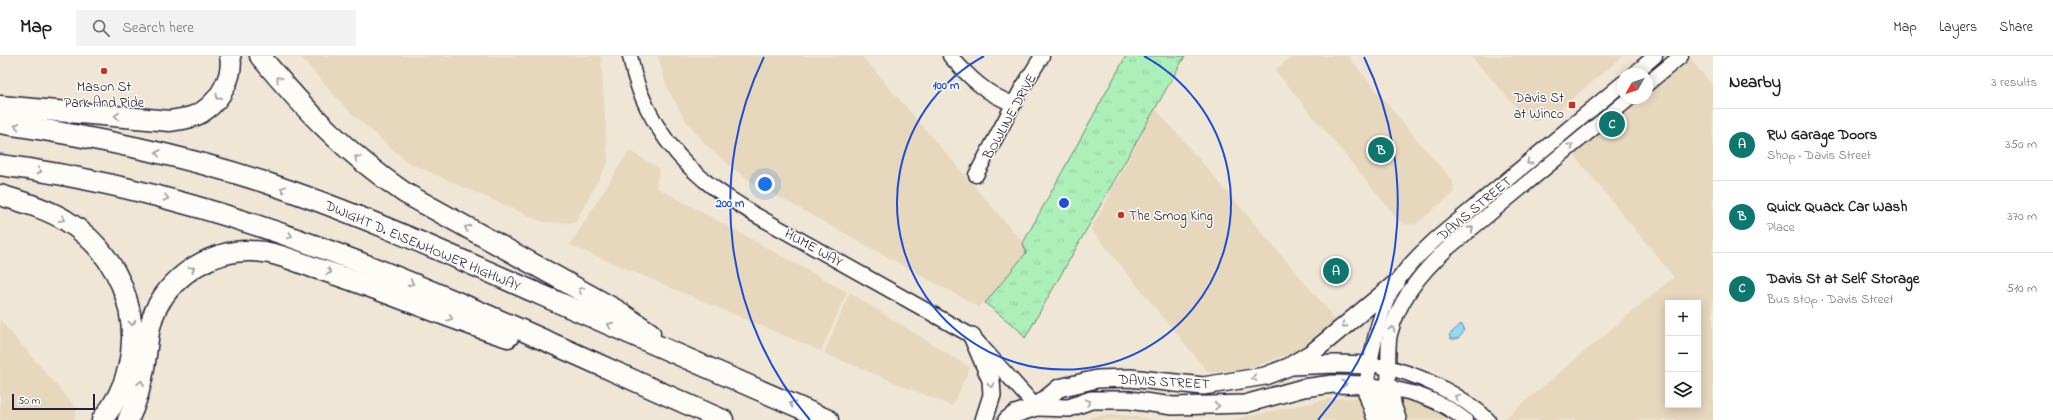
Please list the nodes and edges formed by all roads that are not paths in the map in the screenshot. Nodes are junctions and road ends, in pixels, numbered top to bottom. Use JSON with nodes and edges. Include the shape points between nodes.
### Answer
{"nodes":[{"id":1,"x":230,"y":56,"type":"edge"},
{"id":2,"x":260,"y":56,"type":"edge"},
{"id":3,"x":630,"y":56,"type":"edge"},
{"id":4,"x":950,"y":56,"type":"edge"},
{"id":5,"x":1042,"y":56,"type":"edge"},
{"id":6,"x":1655,"y":56,"type":"edge"},
{"id":7,"x":1681,"y":56,"type":"edge"},
{"id":8,"x":1641,"y":68,"type":"edge"},
{"id":9,"x":1653,"y":79,"type":"edge"},
{"id":10,"x":1617,"y":88,"type":"edge"},
{"id":11,"x":1014,"y":104,"type":"junction"},
{"id":12,"x":1623,"y":104,"type":"edge"},
{"id":13,"x":0,"y":106,"type":"edge"},
{"id":14,"x":0,"y":124,"type":"edge"},
{"id":15,"x":0,"y":165,"type":"edge"},
{"id":16,"x":976,"y":176,"type":"dead end"},
{"id":17,"x":0,"y":195,"type":"edge"},
{"id":18,"x":1396,"y":282,"type":"junction"},
{"id":19,"x":972,"y":336,"type":"junction"},
{"id":20,"x":684,"y":357,"type":"junction"},
{"id":21,"x":590,"y":362,"type":"junction"},
{"id":22,"x":1370,"y":365,"type":"junction"},
{"id":23,"x":1291,"y":366,"type":"junction"},
{"id":24,"x":1389,"y":377,"type":"junction"},
{"id":25,"x":1366,"y":384,"type":"junction"},
{"id":26,"x":1036,"y":407,"type":"junction"},
{"id":27,"x":102,"y":420,"type":"edge"},
{"id":28,"x":128,"y":420,"type":"edge"},
{"id":29,"x":723,"y":420,"type":"edge"},
{"id":30,"x":828,"y":420,"type":"edge"},
{"id":31,"x":984,"y":420,"type":"edge"},
{"id":32,"x":1007,"y":420,"type":"edge"},
{"id":33,"x":1378,"y":420,"type":"edge"},
{"id":34,"x":1396,"y":420,"type":"edge"},
{"id":35,"x":1465,"y":420,"type":"edge"},
{"id":36,"x":1488,"y":420,"type":"edge"}],
"edges":[{"from":1,"to":13,"type":"highway","one_way":true,"via":[[228,78],[220,95],[205,110],[189,118],[170,121]]},
{"from":20,"to":2,"type":"highway","one_way":true,"via":[[618,311],[405,193],[381,177],[327,131]]},
{"from":3,"to":19,"type":"street","name":"HUME WAY","via":[[643,98],[664,136],[703,180],[752,213]]},
{"from":4,"to":11,"type":"street","via":[[972,80],[999,99]]},
{"from":5,"to":11,"type":"street","name":"BOWLINE DRIVE"},
{"from":6,"to":8,"type":"street"},
{"from":7,"to":9,"type":"street"},
{"from":10,"to":18,"type":"street","name":"DAVIS STREET","one_way":true,"via":[[1436,239]]},
{"from":11,"to":16,"type":"street","name":"BOWLINE DRIVE"},
{"from":24,"to":12,"type":"street","name":"DAVIS STREET","one_way":true,"via":[[1390,335],[1400,305],[1422,274],[1448,248]]},
{"from":20,"to":14,"type":"highway","name":"DWIGHT D. EISENHOWER HIGHWAY","one_way":true,"via":[[377,224],[269,184],[197,162],[126,145]]},
{"from":15,"to":21,"type":"highway","one_way":true,"via":[[110,184],[188,203],[276,230],[376,268]]},
{"from":17,"to":27,"type":"highway","one_way":true,"via":[[46,210],[86,235],[115,271],[126,295],[132,317],[132,351],[126,378]]},
{"from":18,"to":22,"type":"street","name":"DAVIS STREET","via":[[1379,323]]},
{"from":18,"to":23,"type":"main road","one_way":true,"via":[[1313,352]]},
{"from":19,"to":26,"type":"street","name":"HUME WAY"},
{"from":19,"to":31,"type":"main road","one_way":true,"via":[[991,380],[992,396]]},
{"from":30,"to":20,"type":"highway","name":"DWIGHT D. EISENHOWER HIGHWAY","one_way":true},
{"from":28,"to":21,"type":"highway","one_way":true,"via":[[141,385],[150,324],[157,307],[176,281],[191,269],[209,259],[228,253],[252,251],[276,255],[345,277],[468,325]]},
{"from":21,"to":29,"type":"highway"},
{"from":22,"to":23,"type":"main road","name":"DAVIS STREET"},
{"from":22,"to":24,"type":"street","name":"DAVIS STREET"},
{"from":22,"to":25,"type":"street","name":"DAVIS STREET"},
{"from":23,"to":26,"type":"main road","name":"DAVIS STREET","one_way":true,"via":[[1265,376],[1204,386],[1130,378],[1098,379],[1059,388]]},
{"from":24,"to":25,"type":"street","name":"DAVIS STREET"},
{"from":24,"to":34,"type":"highway","via":[[1391,406]]},
{"from":24,"to":35,"type":"street","via":[[1452,409]]},
{"from":36,"to":24,"type":"street","one_way":true,"via":[[1465,401],[1418,378]]},
{"from":26,"to":25,"type":"main road","name":"DAVIS STREET","one_way":true,"via":[[1069,408],[1091,400],[1129,400],[1172,406],[1245,404],[1304,388],[1333,384]]},
{"from":25,"to":33,"type":"highway"},
{"from":26,"to":32,"type":"main road","name":"DAVIS STREET","via":[[1015,414]]}]}
